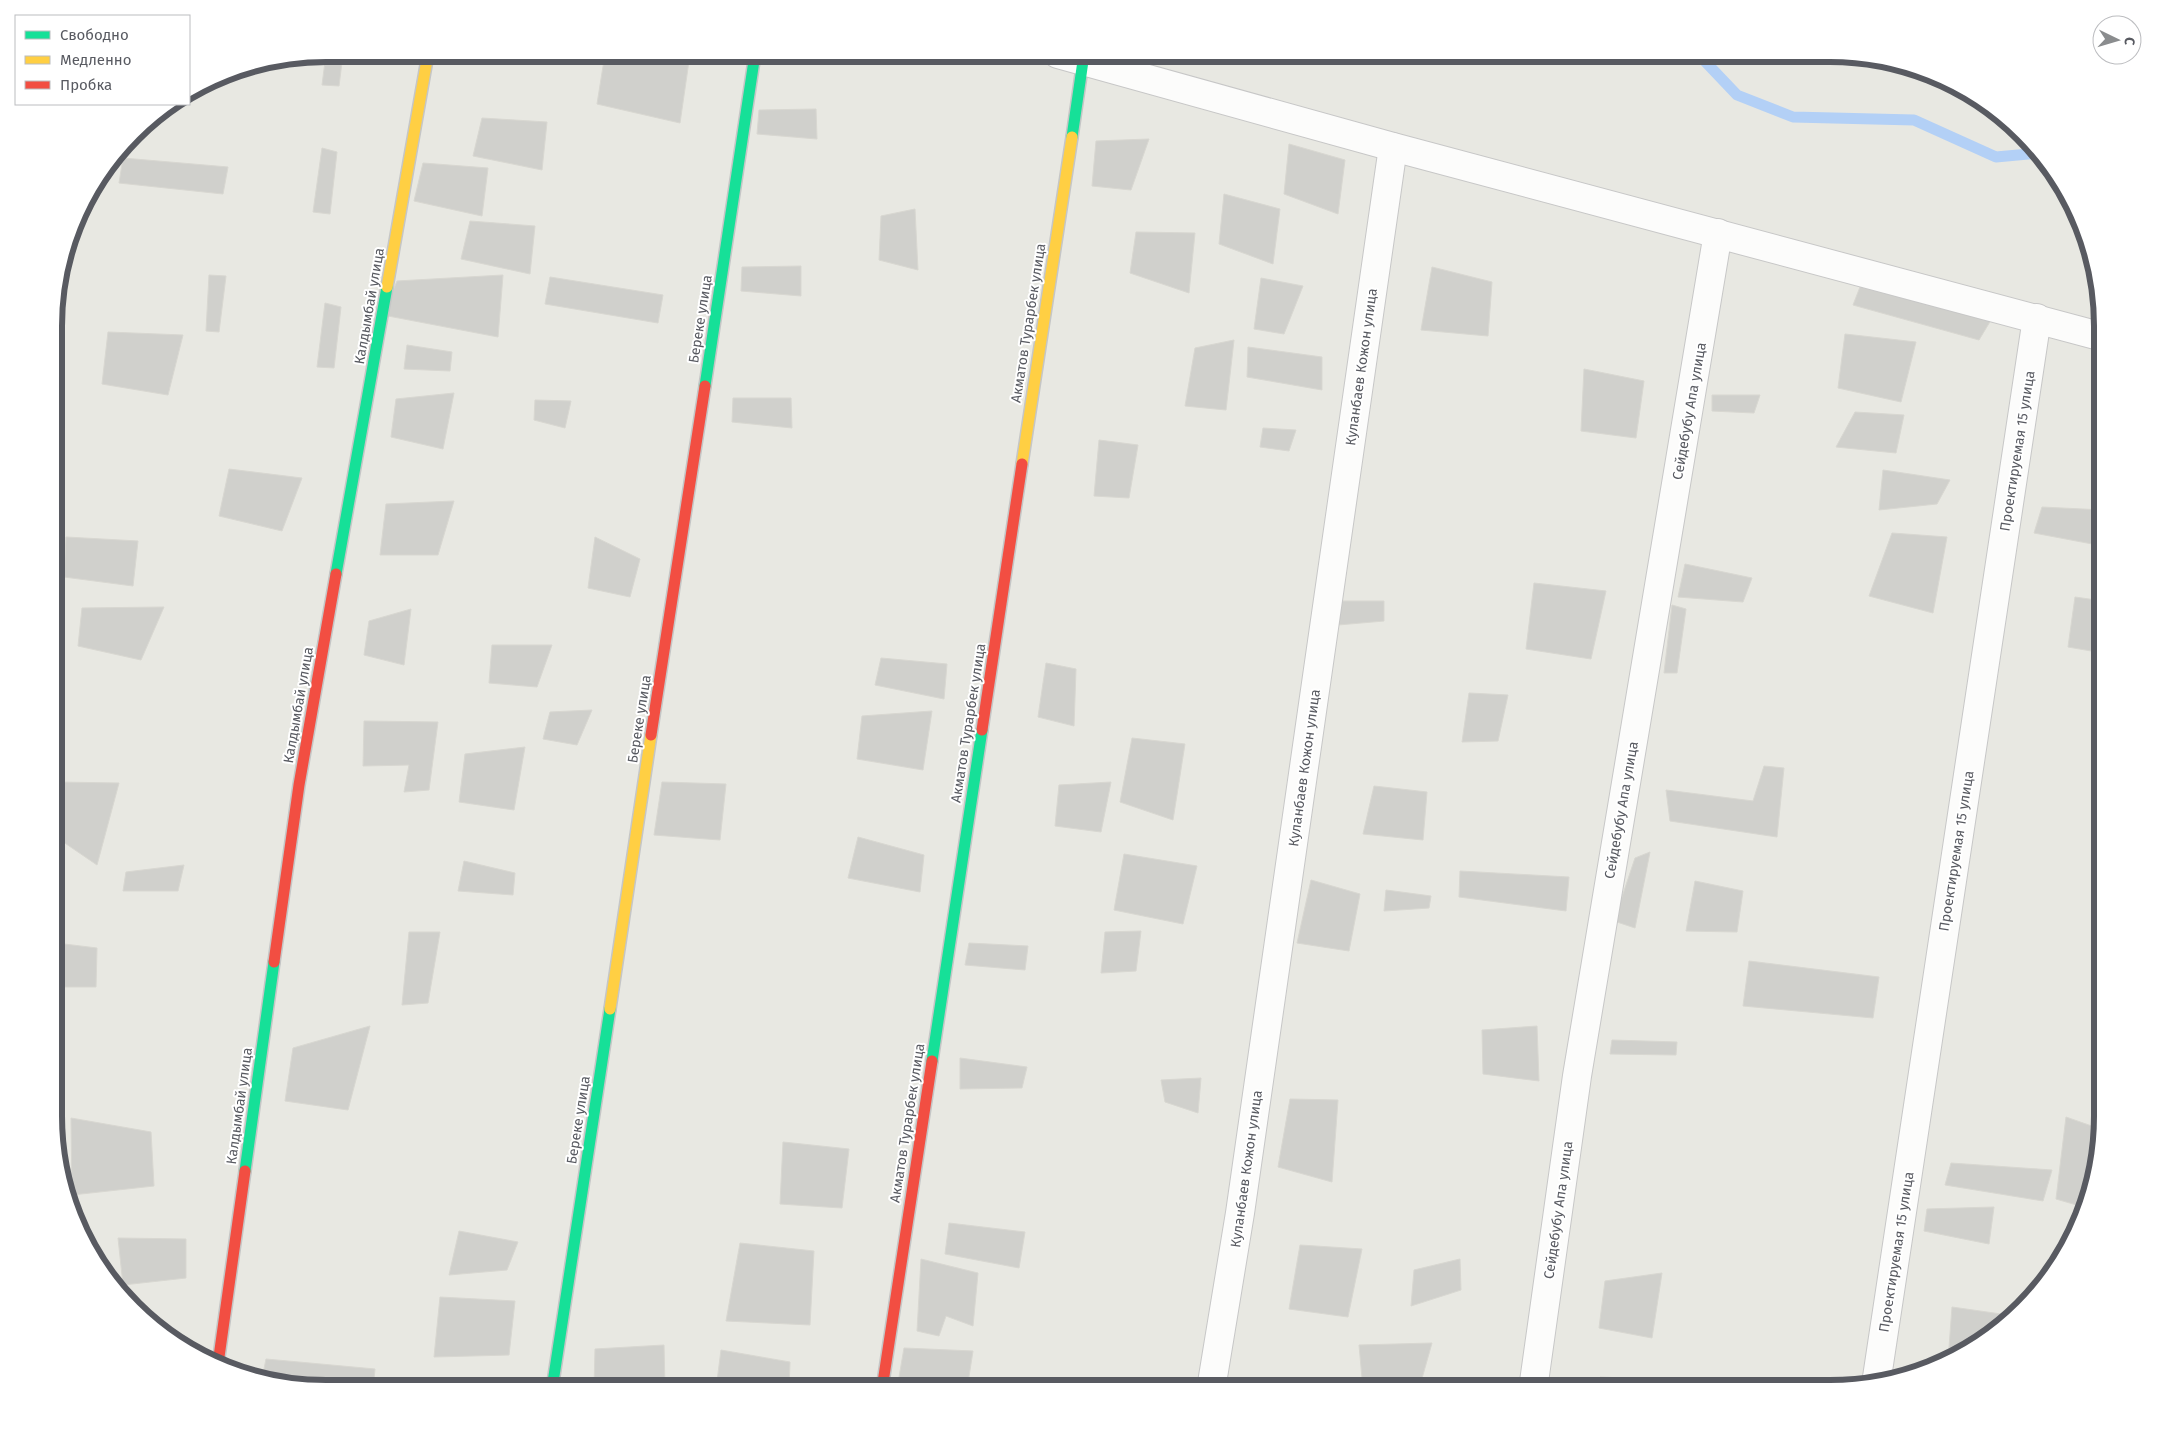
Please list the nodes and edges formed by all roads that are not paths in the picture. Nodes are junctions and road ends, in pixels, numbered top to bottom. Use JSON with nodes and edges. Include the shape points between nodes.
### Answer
{"nodes":[{"id":1,"x":427,"y":62,"type":"edge"},
{"id":2,"x":754,"y":62,"type":"edge"},
{"id":3,"x":1069,"y":62,"type":"edge"},
{"id":4,"x":1085,"y":62,"type":"edge"},
{"id":5,"x":1393,"y":147,"type":"junction"},
{"id":6,"x":1718,"y":233,"type":"junction"},
{"id":7,"x":2037,"y":318,"type":"junction"},
{"id":8,"x":2094,"y":334,"type":"edge"},
{"id":9,"x":219,"y":1357,"type":"edge"},
{"id":10,"x":1877,"y":1376,"type":"edge"},
{"id":11,"x":553,"y":1380,"type":"edge"},
{"id":12,"x":883,"y":1380,"type":"edge"},
{"id":13,"x":1212,"y":1380,"type":"edge"},
{"id":14,"x":1534,"y":1380,"type":"edge"}],
"edges":[{"from":1,"to":9,"type":"street","name":"Калдымбай улица","via":[[299,786]]},
{"from":2,"to":11,"type":"street","name":"Береке улица"},
{"from":3,"to":12,"type":"street","name":"Акматов Турарбек улица"},
{"from":4,"to":5,"type":"street"},
{"from":5,"to":6,"type":"street"},
{"from":5,"to":13,"type":"street","name":"Куланбаев Кожон улица","via":[[1240,1213]]},
{"from":6,"to":7,"type":"street"},
{"from":6,"to":14,"type":"street","name":"Сейдебубу Апа улица","via":[[1577,1076]]},
{"from":7,"to":8,"type":"street"},
{"from":7,"to":10,"type":"street","name":"Проектируемая 15 улица"}]}
